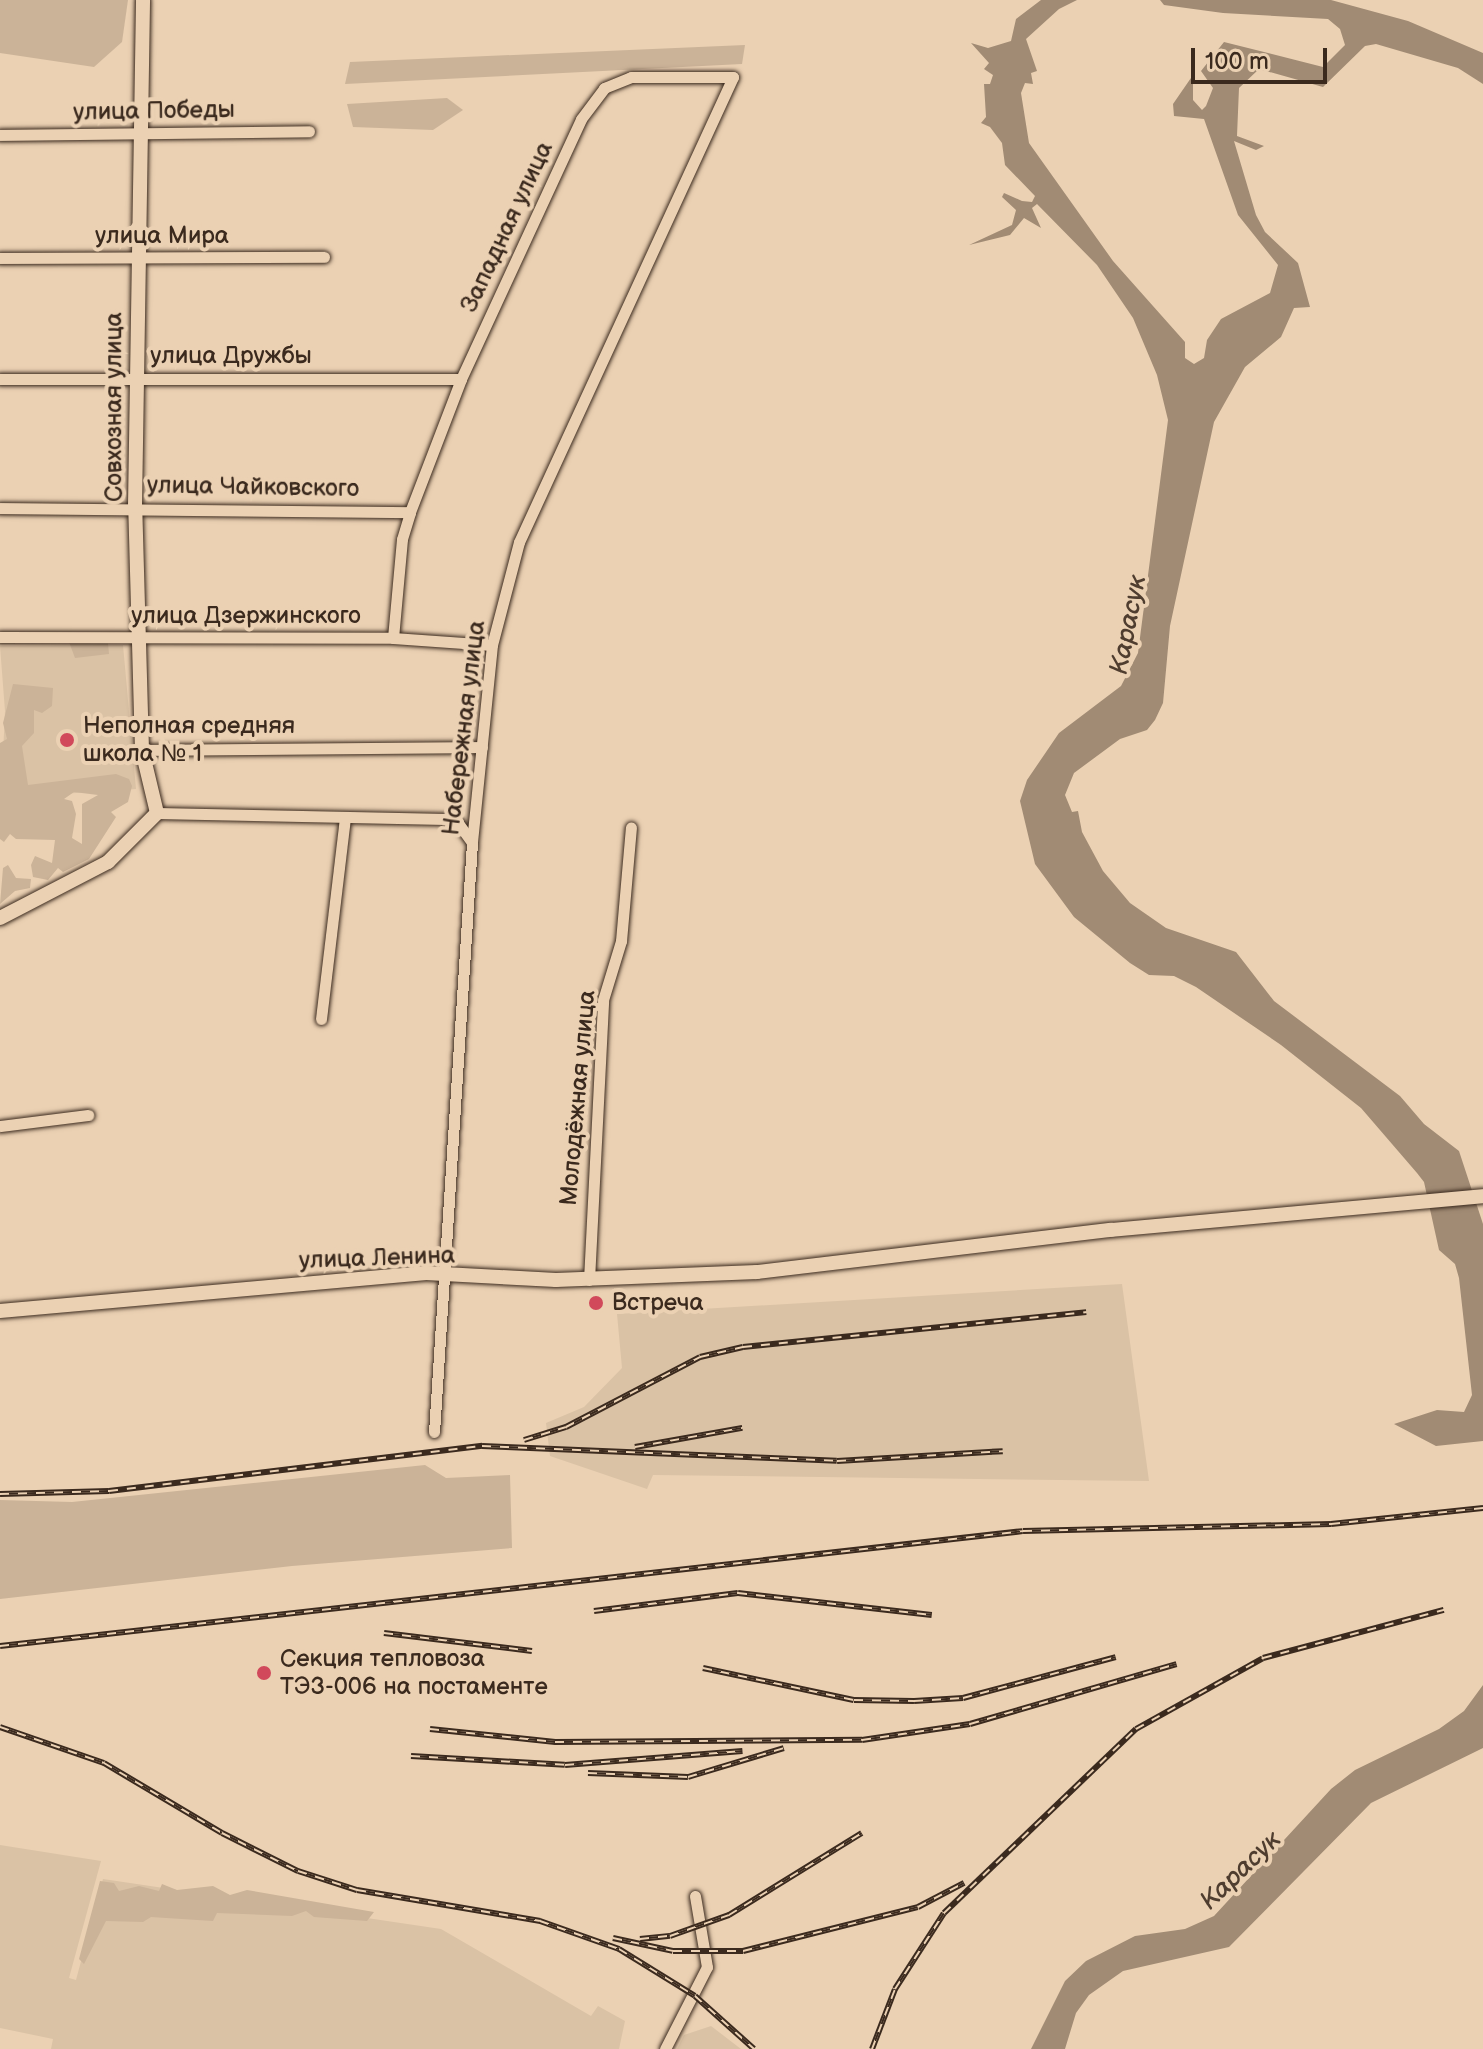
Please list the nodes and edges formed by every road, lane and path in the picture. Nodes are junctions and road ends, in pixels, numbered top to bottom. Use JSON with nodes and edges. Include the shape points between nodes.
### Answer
{"nodes":[{"id":1,"x":143,"y":0,"type":"edge"},
{"id":2,"x":733,"y":77,"type":"joint"},
{"id":3,"x":309,"y":131,"type":"dead end"},
{"id":4,"x":138,"y":134,"type":"junction"},
{"id":5,"x":0,"y":135,"type":"edge"},
{"id":6,"x":324,"y":257,"type":"dead end"},
{"id":7,"x":0,"y":258,"type":"edge"},
{"id":8,"x":137,"y":259,"type":"junction"},
{"id":9,"x":136,"y":377,"type":"junction"},
{"id":10,"x":0,"y":379,"type":"edge"},
{"id":11,"x":461,"y":379,"type":"junction"},
{"id":12,"x":135,"y":506,"type":"junction"},
{"id":13,"x":0,"y":508,"type":"edge"},
{"id":14,"x":410,"y":512,"type":"junction"},
{"id":15,"x":0,"y":637,"type":"edge"},
{"id":16,"x":393,"y":638,"type":"junction"},
{"id":17,"x":138,"y":639,"type":"junction"},
{"id":18,"x":492,"y":645,"type":"junction"},
{"id":19,"x":482,"y":747,"type":"junction"},
{"id":20,"x":142,"y":750,"type":"junction"},
{"id":21,"x":157,"y":813,"type":"junction"},
{"id":22,"x":345,"y":817,"type":"junction"},
{"id":23,"x":631,"y":827,"type":"dead end"},
{"id":24,"x":472,"y":843,"type":"junction"},
{"id":25,"x":0,"y":918,"type":"edge"},
{"id":26,"x":321,"y":1019,"type":"dead end"},
{"id":27,"x":88,"y":1115,"type":"dead end"},
{"id":28,"x":0,"y":1126,"type":"edge"},
{"id":29,"x":1483,"y":1196,"type":"edge"},
{"id":30,"x":445,"y":1274,"type":"junction"},
{"id":31,"x":589,"y":1280,"type":"junction"},
{"id":32,"x":0,"y":1311,"type":"edge"},
{"id":33,"x":434,"y":1432,"type":"dead end"},
{"id":34,"x":695,"y":1896,"type":"dead end"},
{"id":35,"x":665,"y":2049,"type":"edge"}],
"edges":[{"from":1,"to":4,"type":"main road","name":"Совхозная улица"},
{"from":2,"to":11,"type":"street","name":"Западная улица","via":[[631,77],[604,88],[581,119]]},
{"from":2,"to":18,"type":"street","name":"Набережная улица","via":[[519,542]]},
{"from":3,"to":4,"type":"street","name":"улица Победы"},
{"from":4,"to":5,"type":"street","name":"улица Победы"},
{"from":4,"to":8,"type":"main road","name":"Совхозная улица"},
{"from":6,"to":8,"type":"street","name":"улица Мира"},
{"from":7,"to":8,"type":"street","name":"улица Мира"},
{"from":8,"to":9,"type":"main road","name":"Совхозная улица"},
{"from":9,"to":10,"type":"street","name":"улица Дружбы"},
{"from":9,"to":11,"type":"street","name":"улица Дружбы"},
{"from":9,"to":12,"type":"main road","name":"Совхозная улица"},
{"from":11,"to":14,"type":"street","name":"Западная улица"},
{"from":12,"to":13,"type":"street","name":"улица Чайковского"},
{"from":12,"to":14,"type":"street","name":"улица Чайковского"},
{"from":12,"to":17,"type":"main road","name":"Совхозная улица"},
{"from":14,"to":16,"type":"street","name":"Западная улица","via":[[402,539]]},
{"from":15,"to":17,"type":"street","name":"улица Дзержинского"},
{"from":16,"to":17,"type":"street","name":"улица Дзержинского"},
{"from":16,"to":18,"type":"street","name":"улица Дзержинского"},
{"from":17,"to":20,"type":"main road","name":"Совхозная улица"},
{"from":18,"to":19,"type":"street","name":"Набережная улица"},
{"from":19,"to":20,"type":"street"},
{"from":19,"to":24,"type":"street","name":"Набережная улица"},
{"from":20,"to":21,"type":"main road","name":"Совхозная улица"},
{"from":21,"to":22,"type":"street"},
{"from":21,"to":25,"type":"main road","via":[[108,862]]},
{"from":22,"to":24,"type":"street","via":[[446,819],[458,823]]},
{"from":22,"to":26,"type":"street"},
{"from":23,"to":31,"type":"street","name":"Молодёжная улица","via":[[621,941],[603,1000]]},
{"from":24,"to":30,"type":"street","name":"Набережная улица"},
{"from":27,"to":28,"type":"street"},
{"from":29,"to":31,"type":"main road","name":"улица Ленина","via":[[757,1272]]},
{"from":30,"to":31,"type":"main road","name":"улица Ленина"},
{"from":30,"to":32,"type":"main road","name":"улица Ленина"},
{"from":30,"to":33,"type":"street","name":"Набережная улица"},
{"from":34,"to":35,"type":"street","via":[[707,1967]]}]}
